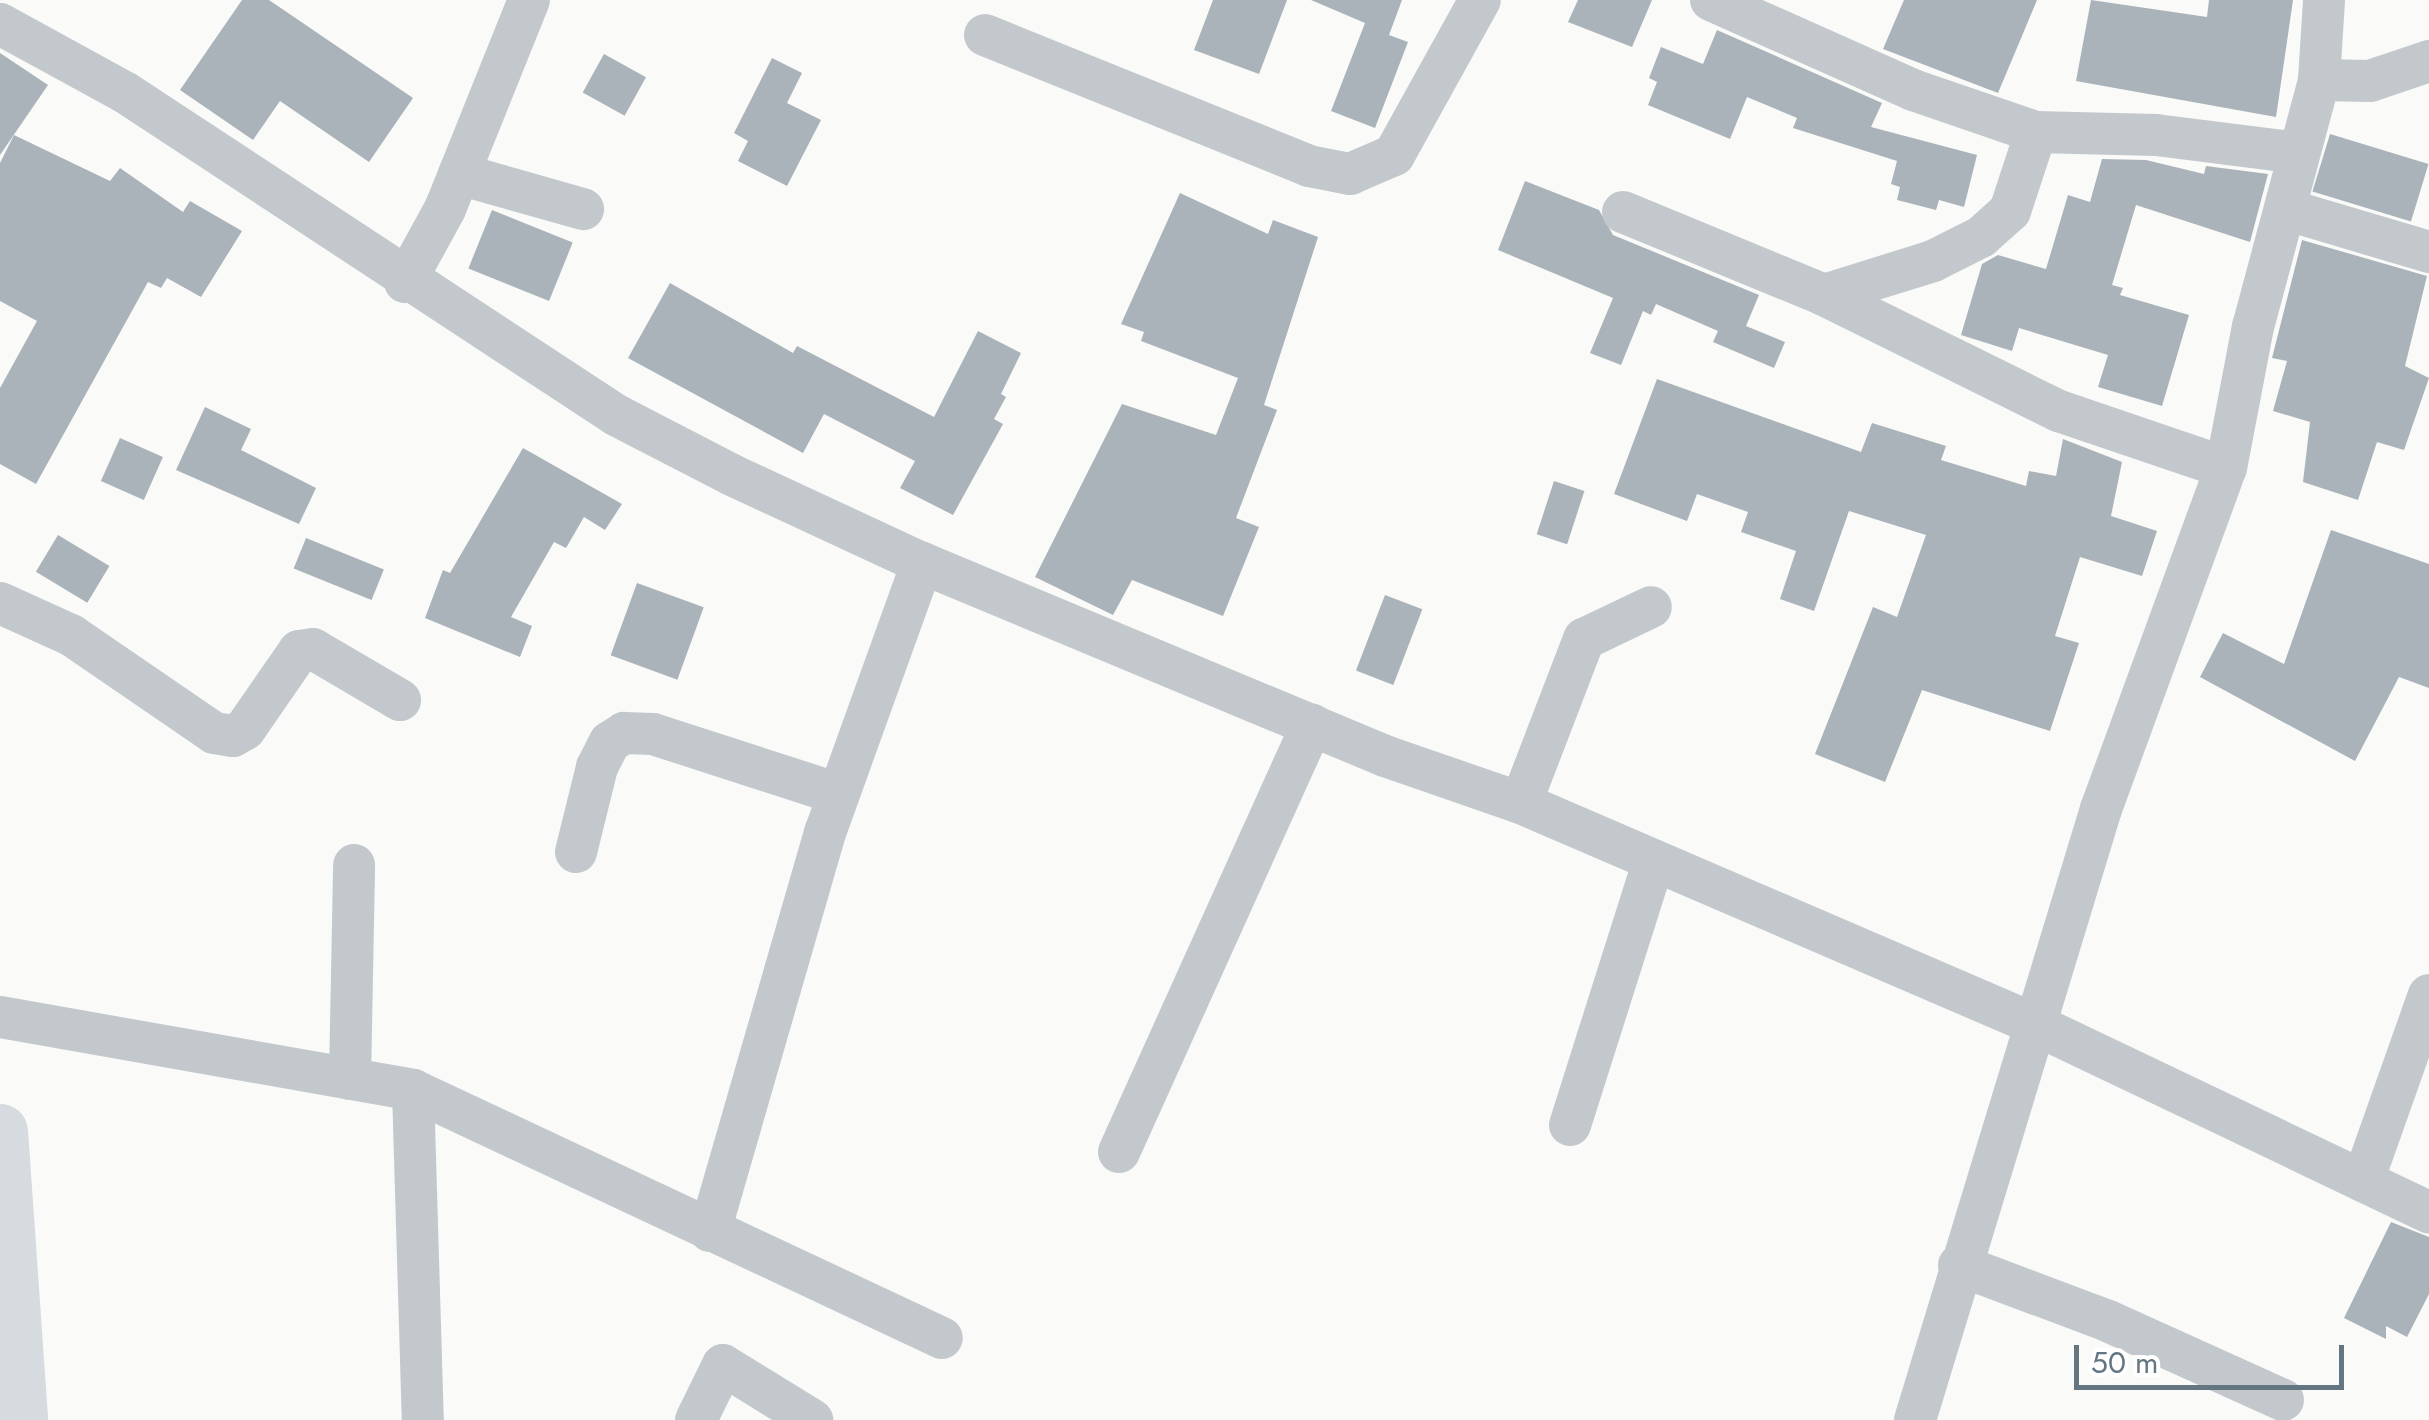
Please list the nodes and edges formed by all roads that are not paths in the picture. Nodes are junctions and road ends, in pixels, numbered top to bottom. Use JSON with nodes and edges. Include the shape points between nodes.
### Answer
{"nodes":[{"id":1,"x":529,"y":0,"type":"edge"},
{"id":2,"x":1480,"y":0,"type":"edge"},
{"id":3,"x":1711,"y":0,"type":"edge"},
{"id":4,"x":2324,"y":0,"type":"edge"},
{"id":5,"x":0,"y":24,"type":"edge"},
{"id":6,"x":986,"y":34,"type":"dead end"},
{"id":7,"x":2429,"y":61,"type":"edge"},
{"id":8,"x":2319,"y":80,"type":"junction"},
{"id":9,"x":2036,"y":132,"type":"junction"},
{"id":10,"x":2299,"y":153,"type":"junction"},
{"id":11,"x":459,"y":174,"type":"junction"},
{"id":12,"x":583,"y":209,"type":"dead end"},
{"id":13,"x":2288,"y":210,"type":"junction"},
{"id":14,"x":1623,"y":212,"type":"dead end"},
{"id":15,"x":2429,"y":252,"type":"edge"},
{"id":16,"x":405,"y":282,"type":"junction"},
{"id":17,"x":1824,"y":296,"type":"junction"},
{"id":18,"x":2226,"y":468,"type":"junction"},
{"id":19,"x":922,"y":564,"type":"junction"},
{"id":20,"x":0,"y":602,"type":"edge"},
{"id":21,"x":1651,"y":607,"type":"dead end"},
{"id":22,"x":400,"y":700,"type":"dead end"},
{"id":23,"x":1312,"y":725,"type":"junction"},
{"id":24,"x":839,"y":794,"type":"junction"},
{"id":25,"x":1521,"y":803,"type":"junction"},
{"id":26,"x":576,"y":852,"type":"dead end"},
{"id":27,"x":1653,"y":863,"type":"junction"},
{"id":28,"x":354,"y":865,"type":"dead end"},
{"id":29,"x":2429,"y":995,"type":"edge"},
{"id":30,"x":0,"y":1017,"type":"edge"},
{"id":31,"x":2032,"y":1023,"type":"junction"},
{"id":32,"x":350,"y":1078,"type":"junction"},
{"id":33,"x":413,"y":1090,"type":"junction"},
{"id":34,"x":1570,"y":1125,"type":"dead end"},
{"id":35,"x":0,"y":1131,"type":"edge"},
{"id":36,"x":1119,"y":1152,"type":"dead end"},
{"id":37,"x":2364,"y":1181,"type":"junction"},
{"id":38,"x":2429,"y":1212,"type":"edge"},
{"id":39,"x":710,"y":1232,"type":"junction"},
{"id":40,"x":1959,"y":1265,"type":"junction"},
{"id":41,"x":942,"y":1338,"type":"dead end"},
{"id":42,"x":2283,"y":1400,"type":"dead end"},
{"id":43,"x":20,"y":1420,"type":"edge"},
{"id":44,"x":422,"y":1420,"type":"edge"},
{"id":45,"x":696,"y":1420,"type":"edge"},
{"id":46,"x":812,"y":1420,"type":"edge"},
{"id":47,"x":1914,"y":1420,"type":"edge"}],
"edges":[{"from":1,"to":11,"type":"street"},
{"from":2,"to":6,"type":"street","via":[[1394,154],[1350,174],[1309,166]]},
{"from":3,"to":9,"type":"street","via":[[1913,90]]},
{"from":4,"to":8,"type":"street"},
{"from":5,"to":16,"type":"street","via":[[126,93]]},
{"from":7,"to":8,"type":"street","via":[[2370,81]]},
{"from":8,"to":10,"type":"street"},
{"from":9,"to":10,"type":"street","via":[[2172,136]]},
{"from":9,"to":17,"type":"street","via":[[2010,212],[1981,237],[1933,261]]},
{"from":10,"to":13,"type":"street"},
{"from":11,"to":12,"type":"street"},
{"from":11,"to":16,"type":"street"},
{"from":13,"to":15,"type":"street"},
{"from":13,"to":18,"type":"street","via":[[2253,327]]},
{"from":14,"to":17,"type":"street"},
{"from":16,"to":19,"type":"street","via":[[616,415]]},
{"from":17,"to":18,"type":"street","via":[[2060,410]]},
{"from":18,"to":31,"type":"street"},
{"from":19,"to":23,"type":"street"},
{"from":19,"to":24,"type":"street"},
{"from":20,"to":22,"type":"street","via":[[71,635],[214,733],[233,736],[245,729],[300,651],[313,648]]},
{"from":21,"to":25,"type":"street","via":[[1584,639]]},
{"from":23,"to":25,"type":"street"},
{"from":23,"to":36,"type":"street"},
{"from":24,"to":26,"type":"street","via":[[652,734],[624,732],[597,767]]},
{"from":24,"to":39,"type":"street"},
{"from":25,"to":27,"type":"street"},
{"from":27,"to":31,"type":"street"},
{"from":27,"to":34,"type":"street"},
{"from":28,"to":32,"type":"street"},
{"from":29,"to":37,"type":"street"},
{"from":30,"to":32,"type":"street"},
{"from":31,"to":37,"type":"street"},
{"from":31,"to":40,"type":"street"},
{"from":32,"to":33,"type":"street"},
{"from":33,"to":39,"type":"street"},
{"from":33,"to":44,"type":"street"},
{"from":35,"to":43,"type":"main road"},
{"from":37,"to":38,"type":"street"},
{"from":39,"to":41,"type":"street"},
{"from":40,"to":42,"type":"street","via":[[2108,1321]]},
{"from":40,"to":47,"type":"street"},
{"from":45,"to":46,"type":"street","via":[[723,1364]]}]}
